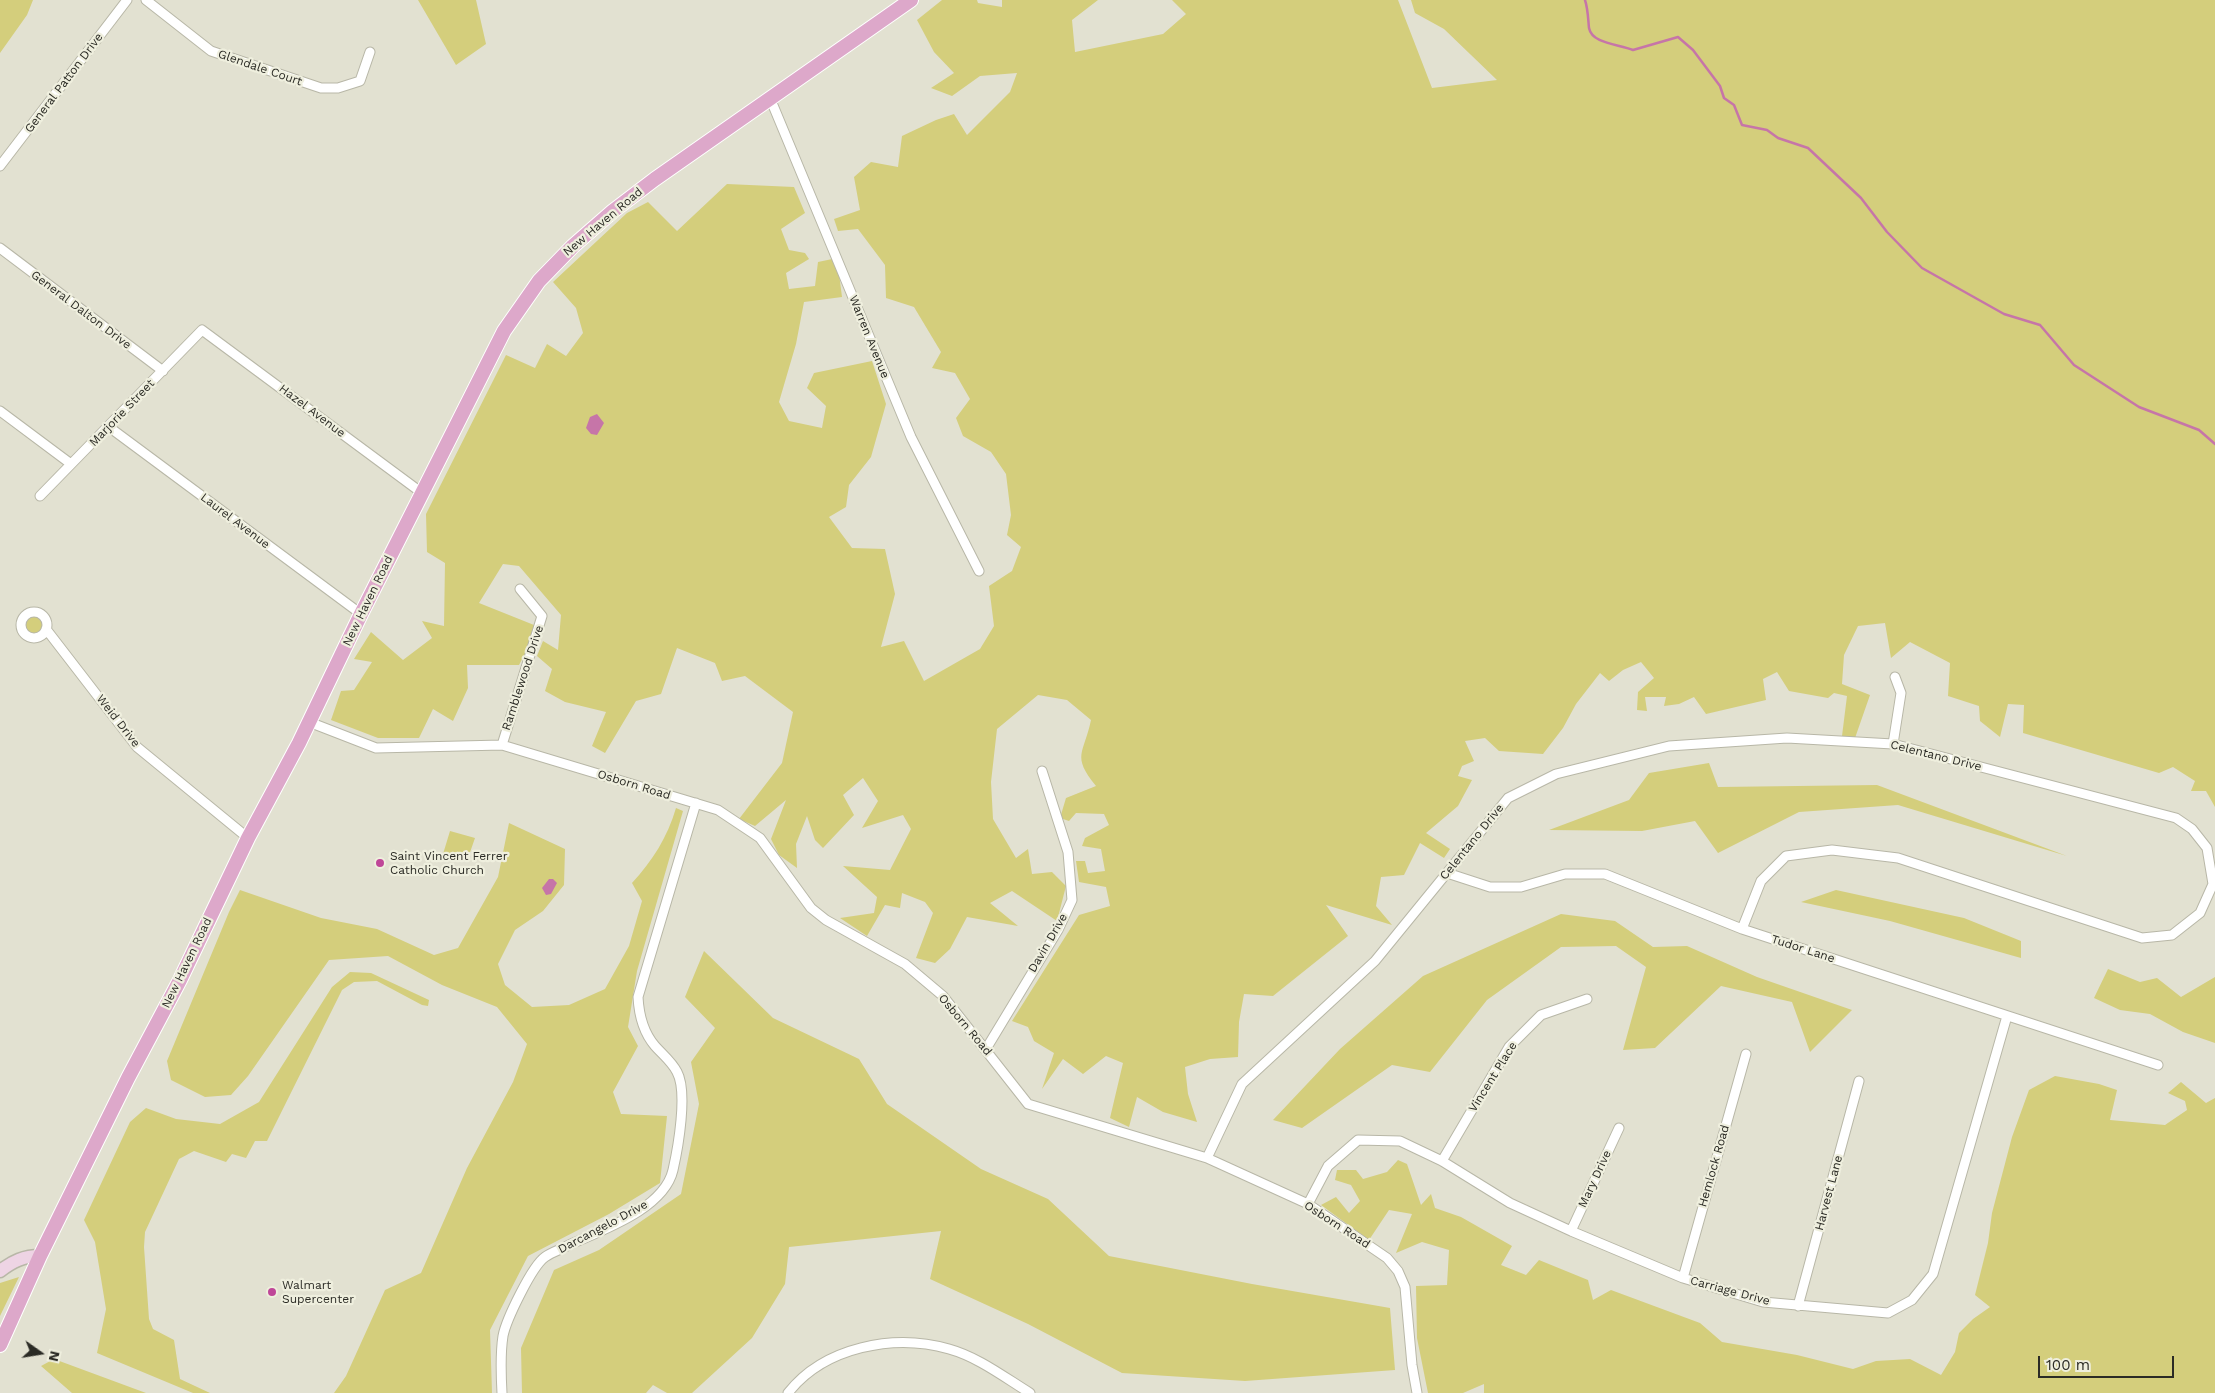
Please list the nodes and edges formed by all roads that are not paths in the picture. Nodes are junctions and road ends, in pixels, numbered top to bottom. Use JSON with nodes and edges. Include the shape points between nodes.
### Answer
{"nodes":[{"id":1,"x":127,"y":0,"type":"edge"},
{"id":2,"x":146,"y":0,"type":"edge"},
{"id":3,"x":911,"y":0,"type":"edge"},
{"id":4,"x":370,"y":52,"type":"dead end"},
{"id":5,"x":770,"y":98,"type":"junction"},
{"id":6,"x":0,"y":166,"type":"edge"},
{"id":7,"x":0,"y":248,"type":"edge"},
{"id":8,"x":202,"y":330,"type":"joint"},
{"id":9,"x":163,"y":371,"type":"junction"},
{"id":10,"x":0,"y":411,"type":"edge"},
{"id":11,"x":109,"y":427,"type":"junction"},
{"id":12,"x":71,"y":464,"type":"junction"},
{"id":13,"x":422,"y":493,"type":"junction"},
{"id":14,"x":40,"y":496,"type":"dead end"},
{"id":15,"x":979,"y":571,"type":"dead end"},
{"id":16,"x":520,"y":589,"type":"dead end"},
{"id":17,"x":361,"y":614,"type":"junction"},
{"id":18,"x":46,"y":629,"type":"dead end"},
{"id":19,"x":1895,"y":677,"type":"dead end"},
{"id":20,"x":309,"y":722,"type":"junction"},
{"id":21,"x":1892,"y":744,"type":"junction"},
{"id":22,"x":502,"y":745,"type":"junction"},
{"id":23,"x":1042,"y":771,"type":"dead end"},
{"id":24,"x":696,"y":803,"type":"junction"},
{"id":25,"x":248,"y":838,"type":"junction"},
{"id":26,"x":1447,"y":873,"type":"junction"},
{"id":27,"x":1742,"y":929,"type":"junction"},
{"id":28,"x":1586,"y":999,"type":"dead end"},
{"id":29,"x":2007,"y":1016,"type":"junction"},
{"id":30,"x":986,"y":1049,"type":"junction"},
{"id":31,"x":1746,"y":1054,"type":"dead end"},
{"id":32,"x":2158,"y":1065,"type":"dead end"},
{"id":33,"x":1859,"y":1081,"type":"dead end"},
{"id":34,"x":1619,"y":1128,"type":"dead end"},
{"id":35,"x":1207,"y":1158,"type":"junction"},
{"id":36,"x":1442,"y":1161,"type":"junction"},
{"id":37,"x":1308,"y":1204,"type":"junction"},
{"id":38,"x":1571,"y":1231,"type":"junction"},
{"id":39,"x":40,"y":1256,"type":"junction"},
{"id":40,"x":0,"y":1271,"type":"edge"},
{"id":41,"x":1683,"y":1278,"type":"junction"},
{"id":42,"x":1798,"y":1306,"type":"junction"},
{"id":43,"x":0,"y":1345,"type":"edge"},
{"id":44,"x":502,"y":1393,"type":"edge"},
{"id":45,"x":788,"y":1393,"type":"edge"},
{"id":46,"x":1030,"y":1393,"type":"edge"},
{"id":47,"x":1417,"y":1393,"type":"edge"}],
"edges":[{"from":1,"to":6,"type":"street","name":"General Patton Drive"},
{"from":2,"to":4,"type":"street","name":"Glendale Court","via":[[211,51],[321,88],[338,88],[360,81]]},
{"from":3,"to":5,"type":"main road","name":"New Haven Road"},
{"from":5,"to":13,"type":"main road","name":"New Haven Road","via":[[613,211],[572,246],[539,281],[504,331]]},
{"from":5,"to":15,"type":"street","name":"Warren Avenue","via":[[911,437]]},
{"from":7,"to":9,"type":"street","name":"General Dalton Drive"},
{"from":8,"to":9,"type":"street","name":"Marjorie Street"},
{"from":8,"to":13,"type":"street","name":"Hazel Avenue"},
{"from":9,"to":11,"type":"street","name":"Marjorie Street"},
{"from":10,"to":12,"type":"street"},
{"from":11,"to":12,"type":"street","name":"Marjorie Street"},
{"from":11,"to":17,"type":"street","name":"Laurel Avenue"},
{"from":12,"to":14,"type":"street","name":"Marjorie Street"},
{"from":13,"to":17,"type":"main road","name":"New Haven Road"},
{"from":16,"to":22,"type":"street","name":"Ramblewood Drive","via":[[542,616]]},
{"from":17,"to":20,"type":"main road","name":"New Haven Road"},
{"from":18,"to":25,"type":"street","name":"Weid Drive","via":[[137,747]]},
{"from":19,"to":21,"type":"street","via":[[1902,693]]},
{"from":20,"to":22,"type":"street","name":"Osborn Road","via":[[376,748]]},
{"from":20,"to":25,"type":"main road","name":"New Haven Road"},
{"from":21,"to":26,"type":"street","name":"Celentano Drive","via":[[1787,738],[1669,746],[1556,774],[1508,798]]},
{"from":21,"to":27,"type":"street","name":"Celentano Drive","via":[[2176,818],[2192,829],[2207,848],[2213,884],[2200,913],[2172,934],[2142,938],[1898,858],[1832,850],[1786,856],[1761,881]]},
{"from":22,"to":24,"type":"street","name":"Osborn Road"},
{"from":23,"to":30,"type":"street","name":"Davin Drive","via":[[1068,852],[1072,900],[1058,930]]},
{"from":24,"to":30,"type":"street","name":"Osborn Road","via":[[718,810],[760,838],[812,908],[826,920],[905,964],[943,996]]},
{"from":24,"to":44,"type":"street","name":"Darcangelo Drive","via":[[638,997],[644,1028],[677,1072],[682,1087],[671,1178],[659,1196],[647,1205],[546,1256],[536,1266],[503,1335]]},
{"from":25,"to":39,"type":"main road","name":"New Haven Road"},
{"from":26,"to":27,"type":"street","name":"Tudor Lane","via":[[1490,887],[1521,887],[1565,874],[1605,874]]},
{"from":26,"to":35,"type":"street","name":"Celentano Drive","via":[[1375,961],[1242,1084]]},
{"from":27,"to":29,"type":"street","name":"Tudor Lane"},
{"from":28,"to":36,"type":"street","name":"Vincent Place","via":[[1541,1015],[1509,1046]]},
{"from":29,"to":32,"type":"street","name":"Tudor Lane"},
{"from":29,"to":42,"type":"street","name":"Carriage Drive","via":[[1933,1274],[1912,1300],[1888,1313]]},
{"from":30,"to":35,"type":"street","name":"Osborn Road","via":[[1028,1104]]},
{"from":31,"to":41,"type":"street","name":"Hemlock Road"},
{"from":33,"to":42,"type":"street","name":"Harvest Lane"},
{"from":34,"to":38,"type":"street","name":"Mary Drive"},
{"from":35,"to":37,"type":"street","name":"Osborn Road"},
{"from":36,"to":37,"type":"street","name":"Carriage Drive","via":[[1400,1142],[1358,1140],[1328,1166]]},
{"from":36,"to":38,"type":"street","name":"Carriage Drive","via":[[1510,1203]]},
{"from":37,"to":47,"type":"street","name":"Osborn Road","via":[[1387,1258],[1398,1271],[1405,1287]]},
{"from":38,"to":41,"type":"street","name":"Carriage Drive"},
{"from":39,"to":40,"type":"street","via":[[26,1256]]},
{"from":39,"to":43,"type":"main road","name":"New Haven Road"},
{"from":41,"to":42,"type":"street","name":"Carriage Drive","via":[[1764,1302]]},
{"from":45,"to":46,"type":"street","via":[[826,1361],[856,1348],[904,1341],[957,1352]]}]}
